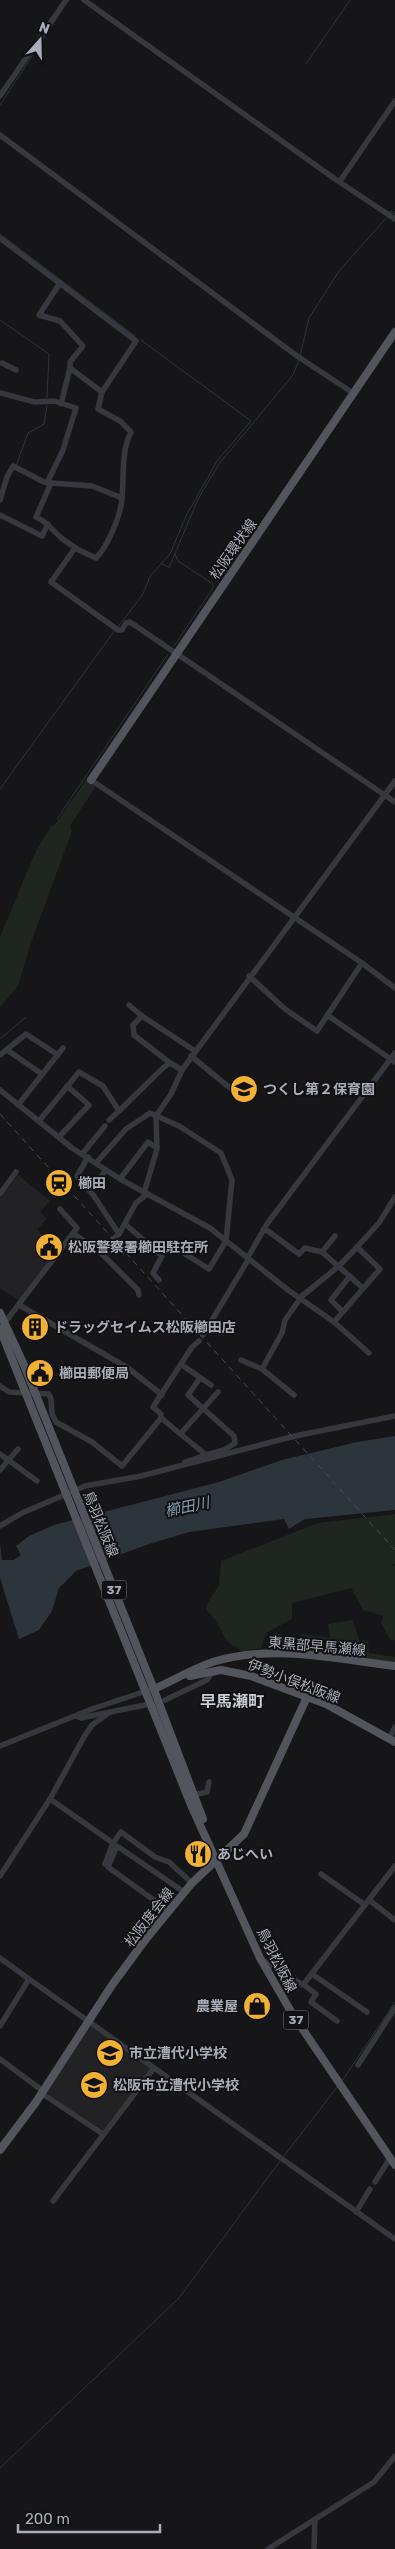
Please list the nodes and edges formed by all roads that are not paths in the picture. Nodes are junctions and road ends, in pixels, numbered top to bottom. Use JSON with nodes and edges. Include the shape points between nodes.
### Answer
{"nodes":[{"id":1,"x":84,"y":0,"type":"edge"},
{"id":2,"x":66,"y":1,"type":"edge"},
{"id":3,"x":0,"y":96,"type":"edge"},
{"id":4,"x":395,"y":101,"type":"edge"},
{"id":5,"x":0,"y":135,"type":"edge"},
{"id":6,"x":340,"y":182,"type":"junction"},
{"id":7,"x":391,"y":216,"type":"edge"},
{"id":8,"x":0,"y":238,"type":"edge"},
{"id":9,"x":60,"y":283,"type":"junction"},
{"id":10,"x":395,"y":332,"type":"edge"},
{"id":11,"x":1,"y":362,"type":"edge"},
{"id":12,"x":70,"y":368,"type":"junction"},
{"id":13,"x":16,"y":370,"type":"dead end"},
{"id":14,"x":0,"y":371,"type":"edge"},
{"id":15,"x":102,"y":392,"type":"junction"},
{"id":16,"x":0,"y":393,"type":"edge"},
{"id":17,"x":353,"y":393,"type":"junction"},
{"id":18,"x":61,"y":404,"type":"junction"},
{"id":19,"x":49,"y":483,"type":"junction"},
{"id":20,"x":122,"y":498,"type":"junction"},
{"id":21,"x":0,"y":500,"type":"edge"},
{"id":22,"x":0,"y":515,"type":"edge"},
{"id":23,"x":48,"y":524,"type":"junction"},
{"id":24,"x":75,"y":548,"type":"junction"},
{"id":25,"x":177,"y":654,"type":"junction"},
{"id":26,"x":91,"y":780,"type":"joint"},
{"id":27,"x":395,"y":781,"type":"edge"},
{"id":28,"x":384,"y":795,"type":"junction"},
{"id":29,"x":395,"y":802,"type":"edge"},
{"id":30,"x":293,"y":917,"type":"junction"},
{"id":31,"x":362,"y":963,"type":"junction"},
{"id":32,"x":248,"y":976,"type":"junction"},
{"id":33,"x":394,"y":986,"type":"edge"},
{"id":34,"x":129,"y":1005,"type":"dead end"},
{"id":35,"x":327,"y":1015,"type":"junction"},
{"id":36,"x":142,"y":1016,"type":"junction"},
{"id":37,"x":63,"y":1048,"type":"dead end"},
{"id":38,"x":7,"y":1050,"type":"junction"},
{"id":39,"x":395,"y":1053,"type":"edge"},
{"id":40,"x":193,"y":1054,"type":"junction"},
{"id":41,"x":0,"y":1055,"type":"edge"},
{"id":42,"x":58,"y":1055,"type":"junction"},
{"id":43,"x":393,"y":1060,"type":"edge"},
{"id":44,"x":170,"y":1064,"type":"junction"},
{"id":45,"x":182,"y":1070,"type":"junction"},
{"id":46,"x":42,"y":1074,"type":"junction"},
{"id":47,"x":67,"y":1086,"type":"junction"},
{"id":48,"x":230,"y":1088,"type":"dead end"},
{"id":49,"x":0,"y":1090,"type":"edge"},
{"id":50,"x":18,"y":1105,"type":"junction"},
{"id":51,"x":119,"y":1111,"type":"junction"},
{"id":52,"x":157,"y":1115,"type":"junction"},
{"id":53,"x":109,"y":1120,"type":"dead end"},
{"id":54,"x":39,"y":1121,"type":"junction"},
{"id":55,"x":105,"y":1126,"type":"dead end"},
{"id":56,"x":59,"y":1137,"type":"junction"},
{"id":57,"x":154,"y":1146,"type":"dead end"},
{"id":58,"x":85,"y":1155,"type":"junction"},
{"id":59,"x":96,"y":1163,"type":"junction"},
{"id":60,"x":106,"y":1170,"type":"junction"},
{"id":61,"x":16,"y":1172,"type":"dead end"},
{"id":62,"x":120,"y":1179,"type":"junction"},
{"id":63,"x":90,"y":1191,"type":"junction"},
{"id":64,"x":0,"y":1192,"type":"edge"},
{"id":65,"x":145,"y":1194,"type":"junction"},
{"id":66,"x":395,"y":1197,"type":"edge"},
{"id":67,"x":60,"y":1209,"type":"dead end"},
{"id":68,"x":125,"y":1224,"type":"junction"},
{"id":69,"x":263,"y":1230,"type":"junction"},
{"id":70,"x":74,"y":1234,"type":"junction"},
{"id":71,"x":119,"y":1234,"type":"junction"},
{"id":72,"x":335,"y":1236,"type":"dead end"},
{"id":73,"x":226,"y":1241,"type":"junction"},
{"id":74,"x":171,"y":1245,"type":"dead end"},
{"id":75,"x":358,"y":1247,"type":"junction"},
{"id":76,"x":100,"y":1252,"type":"junction"},
{"id":77,"x":322,"y":1252,"type":"junction"},
{"id":78,"x":248,"y":1259,"type":"junction"},
{"id":79,"x":339,"y":1266,"type":"junction"},
{"id":80,"x":350,"y":1276,"type":"junction"},
{"id":81,"x":159,"y":1280,"type":"dead end"},
{"id":82,"x":363,"y":1288,"type":"junction"},
{"id":83,"x":139,"y":1295,"type":"dead end"},
{"id":84,"x":300,"y":1299,"type":"junction"},
{"id":85,"x":19,"y":1305,"type":"junction"},
{"id":86,"x":342,"y":1311,"type":"junction"},
{"id":87,"x":0,"y":1313,"type":"edge"},
{"id":88,"x":334,"y":1322,"type":"junction"},
{"id":89,"x":1,"y":1327,"type":"edge"},
{"id":90,"x":204,"y":1335,"type":"dead end"},
{"id":91,"x":199,"y":1341,"type":"dead end"},
{"id":92,"x":368,"y":1353,"type":"dead end"},
{"id":93,"x":241,"y":1360,"type":"dead end"},
{"id":94,"x":182,"y":1365,"type":"junction"},
{"id":95,"x":262,"y":1369,"type":"junction"},
{"id":96,"x":200,"y":1378,"type":"junction"},
{"id":97,"x":0,"y":1386,"type":"edge"},
{"id":98,"x":211,"y":1386,"type":"dead end"},
{"id":99,"x":31,"y":1392,"type":"junction"},
{"id":100,"x":218,"y":1392,"type":"dead end"},
{"id":101,"x":162,"y":1395,"type":"junction"},
{"id":102,"x":294,"y":1396,"type":"dead end"},
{"id":103,"x":203,"y":1408,"type":"junction"},
{"id":104,"x":395,"y":1416,"type":"edge"},
{"id":105,"x":161,"y":1418,"type":"junction"},
{"id":106,"x":181,"y":1433,"type":"junction"},
{"id":107,"x":18,"y":1449,"type":"dead end"},
{"id":108,"x":0,"y":1454,"type":"edge"},
{"id":109,"x":206,"y":1455,"type":"junction"},
{"id":110,"x":9,"y":1460,"type":"junction"},
{"id":111,"x":180,"y":1467,"type":"junction"},
{"id":112,"x":0,"y":1470,"type":"edge"},
{"id":113,"x":37,"y":1481,"type":"dead end"},
{"id":114,"x":72,"y":1496,"type":"junction"},
{"id":115,"x":0,"y":1526,"type":"edge"},
{"id":116,"x":395,"y":1666,"type":"edge"},
{"id":117,"x":214,"y":1670,"type":"junction"},
{"id":118,"x":178,"y":1679,"type":"junction"},
{"id":119,"x":148,"y":1687,"type":"junction"},
{"id":120,"x":308,"y":1697,"type":"junction"},
{"id":121,"x":165,"y":1700,"type":"dead end"},
{"id":122,"x":145,"y":1705,"type":"dead end"},
{"id":123,"x":110,"y":1712,"type":"junction"},
{"id":124,"x":76,"y":1716,"type":"junction"},
{"id":125,"x":395,"y":1727,"type":"edge"},
{"id":126,"x":392,"y":1740,"type":"edge"},
{"id":127,"x":0,"y":1746,"type":"edge"},
{"id":128,"x":209,"y":1782,"type":"dead end"},
{"id":129,"x":194,"y":1796,"type":"junction"},
{"id":130,"x":50,"y":1799,"type":"junction"},
{"id":131,"x":113,"y":1843,"type":"junction"},
{"id":132,"x":216,"y":1859,"type":"junction"},
{"id":133,"x":105,"y":1864,"type":"dead end"},
{"id":134,"x":395,"y":1866,"type":"edge"},
{"id":135,"x":321,"y":1874,"type":"dead end"},
{"id":136,"x":0,"y":1876,"type":"edge"},
{"id":137,"x":192,"y":1882,"type":"junction"},
{"id":138,"x":184,"y":1892,"type":"junction"},
{"id":139,"x":367,"y":1902,"type":"junction"},
{"id":140,"x":169,"y":1911,"type":"junction"},
{"id":141,"x":395,"y":1920,"type":"edge"},
{"id":142,"x":0,"y":1958,"type":"edge"},
{"id":143,"x":260,"y":1958,"type":"junction"},
{"id":144,"x":312,"y":1974,"type":"junction"},
{"id":145,"x":29,"y":1979,"type":"junction"},
{"id":146,"x":304,"y":1985,"type":"junction"},
{"id":147,"x":395,"y":2008,"type":"edge"},
{"id":148,"x":367,"y":2012,"type":"dead end"},
{"id":149,"x":88,"y":2021,"type":"junction"},
{"id":150,"x":337,"y":2021,"type":"dead end"},
{"id":151,"x":0,"y":2026,"type":"edge"},
{"id":152,"x":0,"y":2059,"type":"edge"},
{"id":153,"x":358,"y":2065,"type":"dead end"},
{"id":154,"x":154,"y":2068,"type":"junction"},
{"id":155,"x":42,"y":2092,"type":"junction"},
{"id":156,"x":103,"y":2134,"type":"junction"},
{"id":157,"x":0,"y":2150,"type":"edge"},
{"id":158,"x":393,"y":2161,"type":"edge"},
{"id":159,"x":375,"y":2182,"type":"dead end"},
{"id":160,"x":370,"y":2189,"type":"dead end"},
{"id":161,"x":53,"y":2201,"type":"dead end"},
{"id":162,"x":356,"y":2212,"type":"junction"},
{"id":163,"x":395,"y":2239,"type":"edge"},
{"id":164,"x":395,"y":2456,"type":"edge"},
{"id":165,"x":315,"y":2520,"type":"junction"},
{"id":166,"x":268,"y":2549,"type":"edge"},
{"id":167,"x":314,"y":2549,"type":"edge"}],
"edges":[{"from":1,"to":6,"type":"street"},
{"from":2,"to":3,"type":"street"},
{"from":4,"to":6,"type":"street"},
{"from":5,"to":17,"type":"street","via":[[299,357]]},
{"from":6,"to":7,"type":"street"},
{"from":8,"to":9,"type":"street"},
{"from":9,"to":12,"type":"street","via":[[39,315],[60,321],[83,346],[70,362]]},
{"from":9,"to":15,"type":"street","via":[[136,341]]},
{"from":10,"to":17,"type":"main road","name":"松阪環状線"},
{"from":11,"to":13,"type":"street"},
{"from":11,"to":14,"type":"street"},
{"from":12,"to":15,"type":"street"},
{"from":12,"to":18,"type":"street"},
{"from":15,"to":20,"type":"street","via":[[98,409],[120,421],[131,432]]},
{"from":16,"to":18,"type":"street","via":[[25,401]]},
{"from":17,"to":25,"type":"main road","name":"松阪環状線"},
{"from":18,"to":19,"type":"street","via":[[76,408]]},
{"from":19,"to":20,"type":"street","via":[[92,486]]},
{"from":19,"to":21,"type":"street","via":[[16,468],[7,477]]},
{"from":19,"to":23,"type":"street","via":[[36,517]]},
{"from":20,"to":24,"type":"street","via":[[105,549],[96,558]]},
{"from":22,"to":23,"type":"street","via":[[42,536]]},
{"from":23,"to":24,"type":"street"},
{"from":24,"to":25,"type":"street","via":[[51,582],[117,628],[122,630],[128,622]]},
{"from":25,"to":26,"type":"main road","name":"松阪環状線"},
{"from":25,"to":28,"type":"street"},
{"from":26,"to":30,"type":"street"},
{"from":27,"to":28,"type":"street"},
{"from":28,"to":29,"type":"street"},
{"from":28,"to":30,"type":"street"},
{"from":30,"to":31,"type":"street"},
{"from":30,"to":32,"type":"street"},
{"from":31,"to":33,"type":"street"},
{"from":31,"to":35,"type":"street"},
{"from":32,"to":35,"type":"street","via":[[285,1009],[317,1031]]},
{"from":32,"to":40,"type":"street"},
{"from":34,"to":36,"type":"street"},
{"from":35,"to":43,"type":"street"},
{"from":36,"to":40,"type":"street"},
{"from":36,"to":44,"type":"street","via":[[133,1024],[134,1035]]},
{"from":37,"to":42,"type":"street"},
{"from":38,"to":41,"type":"street"},
{"from":38,"to":42,"type":"street","via":[[26,1034]]},
{"from":38,"to":46,"type":"street"},
{"from":39,"to":43,"type":"street"},
{"from":40,"to":45,"type":"street"},
{"from":40,"to":48,"type":"street"},
{"from":42,"to":46,"type":"street"},
{"from":43,"to":69,"type":"street"},
{"from":44,"to":45,"type":"street"},
{"from":44,"to":51,"type":"street","via":[[149,1079]]},
{"from":45,"to":52,"type":"street"},
{"from":46,"to":50,"type":"street"},
{"from":47,"to":51,"type":"street","via":[[79,1072],[84,1073],[103,1086]]},
{"from":47,"to":54,"type":"street"},
{"from":47,"to":56,"type":"street","via":[[89,1105]]},
{"from":49,"to":50,"type":"street"},
{"from":50,"to":54,"type":"street"},
{"from":51,"to":53,"type":"street"},
{"from":52,"to":59,"type":"street","via":[[148,1114],[126,1129]]},
{"from":52,"to":65,"type":"street","via":[[157,1148]]},
{"from":52,"to":73,"type":"street","via":[[221,1154],[232,1180]]},
{"from":54,"to":56,"type":"street"},
{"from":55,"to":58,"type":"street"},
{"from":56,"to":58,"type":"street"},
{"from":57,"to":62,"type":"street","via":[[148,1142]]},
{"from":58,"to":59,"type":"street"},
{"from":58,"to":63,"type":"street","via":[[77,1176]]},
{"from":59,"to":60,"type":"street"},
{"from":60,"to":62,"type":"street"},
{"from":60,"to":63,"type":"street"},
{"from":61,"to":64,"type":"street"},
{"from":62,"to":65,"type":"street"},
{"from":63,"to":71,"type":"street"},
{"from":65,"to":68,"type":"street"},
{"from":65,"to":73,"type":"street","via":[[180,1210]]},
{"from":66,"to":75,"type":"street","via":[[379,1223]]},
{"from":67,"to":70,"type":"street","via":[[77,1228]]},
{"from":68,"to":71,"type":"street"},
{"from":68,"to":81,"type":"street","via":[[162,1256],[153,1273]]},
{"from":69,"to":77,"type":"street","via":[[299,1254],[305,1248]]},
{"from":69,"to":78,"type":"street"},
{"from":70,"to":76,"type":"street"},
{"from":70,"to":85,"type":"street"},
{"from":71,"to":76,"type":"street"},
{"from":72,"to":77,"type":"street"},
{"from":73,"to":74,"type":"street","via":[[209,1269]]},
{"from":73,"to":78,"type":"street"},
{"from":75,"to":79,"type":"street"},
{"from":75,"to":82,"type":"street","via":[[380,1269]]},
{"from":76,"to":83,"type":"street","via":[[138,1290]]},
{"from":77,"to":79,"type":"street"},
{"from":78,"to":84,"type":"street"},
{"from":78,"to":90,"type":"street"},
{"from":79,"to":80,"type":"street"},
{"from":79,"to":84,"type":"street","via":[[315,1283]]},
{"from":80,"to":82,"type":"street"},
{"from":80,"to":86,"type":"street","via":[[331,1300]]},
{"from":82,"to":86,"type":"street"},
{"from":84,"to":88,"type":"street"},
{"from":84,"to":95,"type":"street","via":[[285,1320],[282,1333]]},
{"from":85,"to":89,"type":"street"},
{"from":85,"to":101,"type":"street","via":[[128,1368]]},
{"from":86,"to":88,"type":"street"},
{"from":87,"to":89,"type":"main road","name":"鳥羽松阪線","number":"37"},
{"from":88,"to":92,"type":"street"},
{"from":89,"to":99,"type":"main road","name":"鳥羽松阪線","number":"37"},
{"from":91,"to":94,"type":"street"},
{"from":93,"to":95,"type":"street"},
{"from":94,"to":96,"type":"street"},
{"from":94,"to":101,"type":"street"},
{"from":95,"to":102,"type":"street"},
{"from":96,"to":98,"type":"street"},
{"from":96,"to":103,"type":"street","via":[[188,1395]]},
{"from":97,"to":99,"type":"street","via":[[9,1392]]},
{"from":99,"to":105,"type":"street","via":[[50,1395],[51,1412],[56,1422],[87,1439],[122,1466]]},
{"from":99,"to":114,"type":"main road","name":"鳥羽松阪線","number":"37"},
{"from":100,"to":103,"type":"street"},
{"from":101,"to":105,"type":"street","via":[[153,1407]]},
{"from":103,"to":106,"type":"street"},
{"from":103,"to":109,"type":"street","via":[[234,1436],[235,1443]]},
{"from":104,"to":111,"type":"street","via":[[296,1436]]},
{"from":105,"to":106,"type":"street"},
{"from":106,"to":109,"type":"street"},
{"from":107,"to":110,"type":"street"},
{"from":108,"to":110,"type":"street"},
{"from":109,"to":111,"type":"street","via":[[184,1462]]},
{"from":110,"to":112,"type":"street"},
{"from":110,"to":113,"type":"street"},
{"from":111,"to":114,"type":"street","via":[[85,1486]]},
{"from":114,"to":115,"type":"street","via":[[22,1513]]},
{"from":114,"to":119,"type":"main road","name":"鳥羽松阪線","number":"37"},
{"from":116,"to":118,"type":"main road","name":"東黒部早馬瀬線","via":[[298,1654],[254,1654],[210,1663]]},
{"from":117,"to":118,"type":"main road","name":"伊勢小俣松阪線"},
{"from":117,"to":120,"type":"main road","name":"伊勢小俣松阪線","via":[[239,1672]]},
{"from":117,"to":121,"type":"street","via":[[207,1680]]},
{"from":118,"to":119,"type":"main road","name":"東黒部早馬瀬線"},
{"from":119,"to":124,"type":"street"},
{"from":119,"to":129,"type":"main road","name":"鳥羽松阪線","number":"37"},
{"from":119,"to":132,"type":"main road","name":"鳥羽松阪線","number":"37"},
{"from":120,"to":126,"type":"main road","name":"伊勢小俣松阪線"},
{"from":120,"to":132,"type":"main road","name":"松阪度会線","via":[[248,1828]]},
{"from":122,"to":123,"type":"street"},
{"from":123,"to":124,"type":"street","via":[[81,1718]]},
{"from":123,"to":130,"type":"street","via":[[92,1725]]},
{"from":124,"to":127,"type":"street"},
{"from":125,"to":126,"type":"street"},
{"from":128,"to":129,"type":"street","via":[[207,1792]]},
{"from":129,"to":132,"type":"main road","name":"鳥羽松阪線","number":"37"},
{"from":130,"to":131,"type":"street"},
{"from":130,"to":136,"type":"street"},
{"from":131,"to":133,"type":"street"},
{"from":131,"to":137,"type":"street","via":[[121,1832],[155,1857],[169,1862]]},
{"from":132,"to":137,"type":"main road","name":"松阪度会線"},
{"from":132,"to":143,"type":"main road","name":"鳥羽松阪線","number":"37"},
{"from":134,"to":139,"type":"street"},
{"from":135,"to":139,"type":"street"},
{"from":137,"to":138,"type":"main road","name":"松阪度会線"},
{"from":138,"to":140,"type":"main road","name":"松阪度会線"},
{"from":138,"to":140,"type":"street","via":[[117,1846],[108,1867]]},
{"from":139,"to":141,"type":"street"},
{"from":139,"to":144,"type":"street"},
{"from":140,"to":149,"type":"main road","name":"松阪度会線"},
{"from":142,"to":145,"type":"street"},
{"from":143,"to":146,"type":"street"},
{"from":143,"to":158,"type":"main road","name":"鳥羽松阪線","number":"37","via":[[293,2016]]},
{"from":144,"to":146,"type":"street"},
{"from":144,"to":148,"type":"street"},
{"from":145,"to":149,"type":"street"},
{"from":145,"to":151,"type":"street"},
{"from":146,"to":150,"type":"street","via":[[316,1994],[312,2002]]},
{"from":147,"to":153,"type":"street"},
{"from":149,"to":154,"type":"street"},
{"from":149,"to":155,"type":"main road","name":"松阪度会線"},
{"from":152,"to":155,"type":"street"},
{"from":154,"to":156,"type":"street"},
{"from":154,"to":162,"type":"street"},
{"from":155,"to":156,"type":"street"},
{"from":155,"to":157,"type":"main road","name":"松阪度会線"},
{"from":156,"to":161,"type":"street"},
{"from":158,"to":159,"type":"street"},
{"from":160,"to":162,"type":"street"},
{"from":162,"to":163,"type":"street"},
{"from":164,"to":165,"type":"street","via":[[374,2482]]},
{"from":165,"to":166,"type":"street"},
{"from":165,"to":167,"type":"street"}]}
